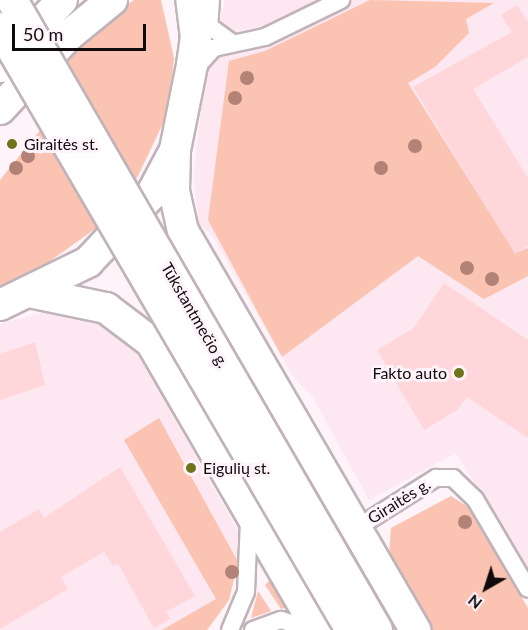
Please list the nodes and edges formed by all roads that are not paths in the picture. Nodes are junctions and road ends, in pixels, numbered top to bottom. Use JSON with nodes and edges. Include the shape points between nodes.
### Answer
{"nodes":[{"id":1,"x":12,"y":0,"type":"edge"},
{"id":2,"x":62,"y":0,"type":"edge"},
{"id":3,"x":112,"y":0,"type":"edge"},
{"id":4,"x":191,"y":0,"type":"edge"},
{"id":5,"x":210,"y":0,"type":"edge"},
{"id":6,"x":341,"y":0,"type":"edge"},
{"id":7,"x":0,"y":28,"type":"edge"},
{"id":8,"x":196,"y":38,"type":"junction"},
{"id":9,"x":232,"y":43,"type":"junction"},
{"id":10,"x":0,"y":67,"type":"edge"},
{"id":11,"x":190,"y":77,"type":"junction"},
{"id":12,"x":0,"y":109,"type":"edge"},
{"id":13,"x":175,"y":150,"type":"junction"},
{"id":14,"x":34,"y":293,"type":"junction"},
{"id":15,"x":0,"y":305,"type":"edge"},
{"id":16,"x":248,"y":508,"type":"junction"},
{"id":17,"x":355,"y":529,"type":"junction"},
{"id":18,"x":528,"y":589,"type":"edge"},
{"id":19,"x":230,"y":630,"type":"edge"},
{"id":20,"x":253,"y":630,"type":"edge"},
{"id":21,"x":313,"y":630,"type":"edge"},
{"id":22,"x":318,"y":630,"type":"edge"},
{"id":23,"x":351,"y":630,"type":"edge"},
{"id":24,"x":378,"y":630,"type":"edge"},
{"id":25,"x":415,"y":630,"type":"edge"}],
"edges":[{"from":1,"to":24,"type":"highway","name":"Tūkstantmečio g.","bridge":true},
{"from":2,"to":10,"type":"highway"},
{"from":3,"to":12,"type":"highway","via":[[68,36]]},
{"from":4,"to":8,"type":"highway"},
{"from":5,"to":8,"type":"highway"},
{"from":5,"to":9,"type":"street","via":[[209,26]]},
{"from":6,"to":9,"type":"street","via":[[265,37]]},
{"from":7,"to":23,"type":"highway","name":"Tūkstantmečio g.","bridge":true},
{"from":8,"to":11,"type":"highway"},
{"from":9,"to":11,"type":"street","via":[[214,48]]},
{"from":11,"to":13,"type":"highway"},
{"from":13,"to":14,"type":"highway","via":[[151,195],[106,247]]},
{"from":13,"to":17,"type":"highway","via":[[174,191],[183,231]]},
{"from":14,"to":15,"type":"highway"},
{"from":14,"to":16,"type":"highway","via":[[106,309],[151,342]]},
{"from":16,"to":19,"type":"street","via":[[249,571]]},
{"from":16,"to":22,"type":"highway"},
{"from":17,"to":18,"type":"street","name":"Giraitės g.","via":[[436,478],[453,478],[474,499]]},
{"from":17,"to":25,"type":"highway"},
{"from":20,"to":21,"type":"street","via":[[281,620]]}]}
